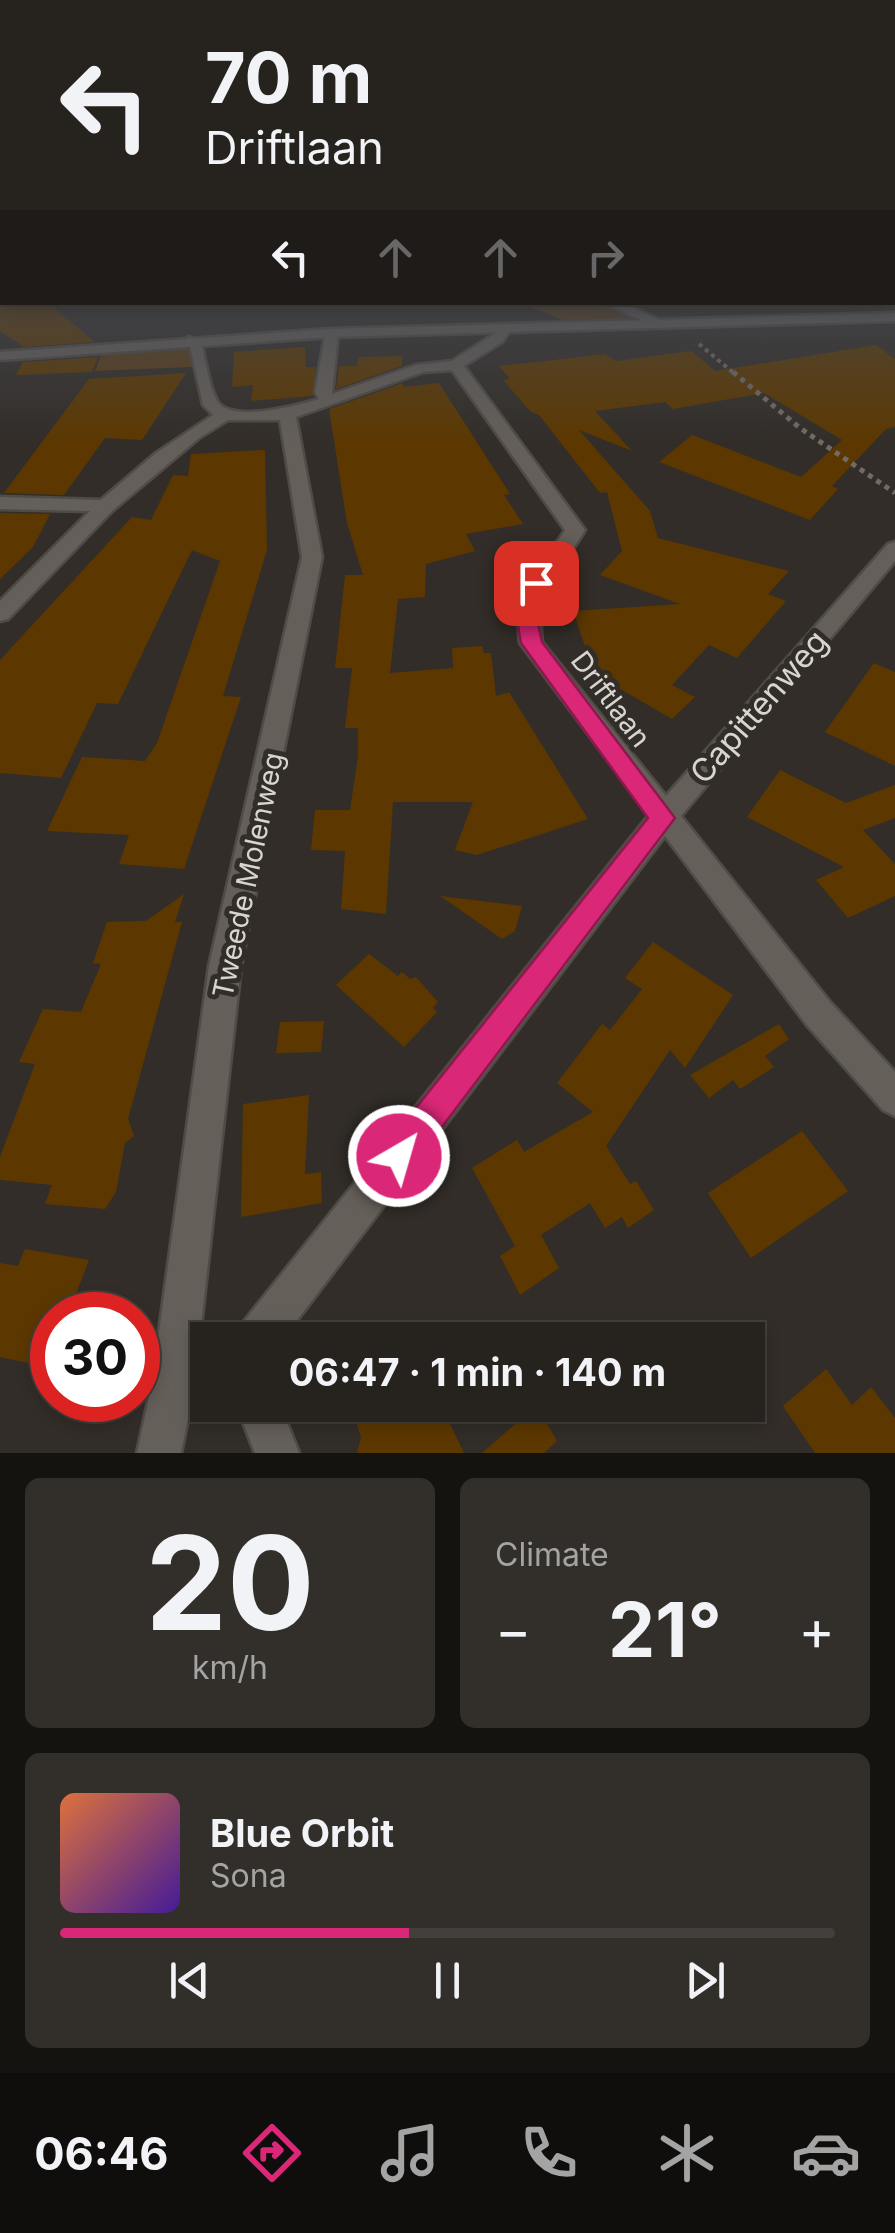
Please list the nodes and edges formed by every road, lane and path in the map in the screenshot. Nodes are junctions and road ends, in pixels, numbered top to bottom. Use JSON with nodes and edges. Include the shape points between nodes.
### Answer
{"nodes":[{"id":1,"x":627,"y":309,"type":"edge"},
{"id":2,"x":895,"y":317,"type":"edge"},
{"id":3,"x":663,"y":322,"type":"junction"},
{"id":4,"x":506,"y":327,"type":"junction"},
{"id":5,"x":332,"y":333,"type":"junction"},
{"id":6,"x":193,"y":340,"type":"junction"},
{"id":7,"x":0,"y":356,"type":"edge"},
{"id":8,"x":456,"y":365,"type":"junction"},
{"id":9,"x":329,"y":403,"type":"junction"},
{"id":10,"x":224,"y":415,"type":"junction"},
{"id":11,"x":287,"y":415,"type":"junction"},
{"id":12,"x":895,"y":492,"type":"edge"},
{"id":13,"x":0,"y":504,"type":"edge"},
{"id":14,"x":106,"y":506,"type":"junction"},
{"id":15,"x":895,"y":548,"type":"edge"},
{"id":16,"x":0,"y":614,"type":"edge"},
{"id":17,"x":663,"y":818,"type":"junction"},
{"id":18,"x":895,"y":1098,"type":"edge"},
{"id":19,"x":195,"y":1322,"type":"edge"},
{"id":20,"x":270,"y":1322,"type":"edge"},
{"id":21,"x":190,"y":1376,"type":"edge"},
{"id":22,"x":265,"y":1422,"type":"edge"},
{"id":23,"x":160,"y":1453,"type":"edge"},
{"id":24,"x":277,"y":1453,"type":"edge"}],
"edges":[{"from":1,"to":3,"type":"street"},
{"from":2,"to":3,"type":"street"},
{"from":3,"to":4,"type":"street"},
{"from":3,"to":12,"type":"path"},
{"from":4,"to":5,"type":"street"},
{"from":4,"to":8,"type":"street"},
{"from":5,"to":6,"type":"street"},
{"from":5,"to":9,"type":"street","via":[[323,392]]},
{"from":6,"to":7,"type":"street"},
{"from":6,"to":10,"type":"street","via":[[211,406]]},
{"from":8,"to":9,"type":"street","via":[[421,368]]},
{"from":8,"to":17,"type":"street","name":"Driftlaan","via":[[575,530],[525,610],[532,643]]},
{"from":9,"to":11,"type":"street"},
{"from":10,"to":11,"type":"street"},
{"from":10,"to":14,"type":"street"},
{"from":11,"to":19,"type":"street","name":"Tweede Molenweg","via":[[312,557],[225,966]]},
{"from":13,"to":14,"type":"street"},
{"from":14,"to":16,"type":"street"},
{"from":15,"to":17,"type":"street","name":"Capittenweg"},
{"from":17,"to":18,"type":"street","name":"Driftlaan","via":[[818,1014]]},
{"from":17,"to":20,"type":"street","name":"Capittenweg"},
{"from":21,"to":23,"type":"street"},
{"from":22,"to":24,"type":"street"}]}
